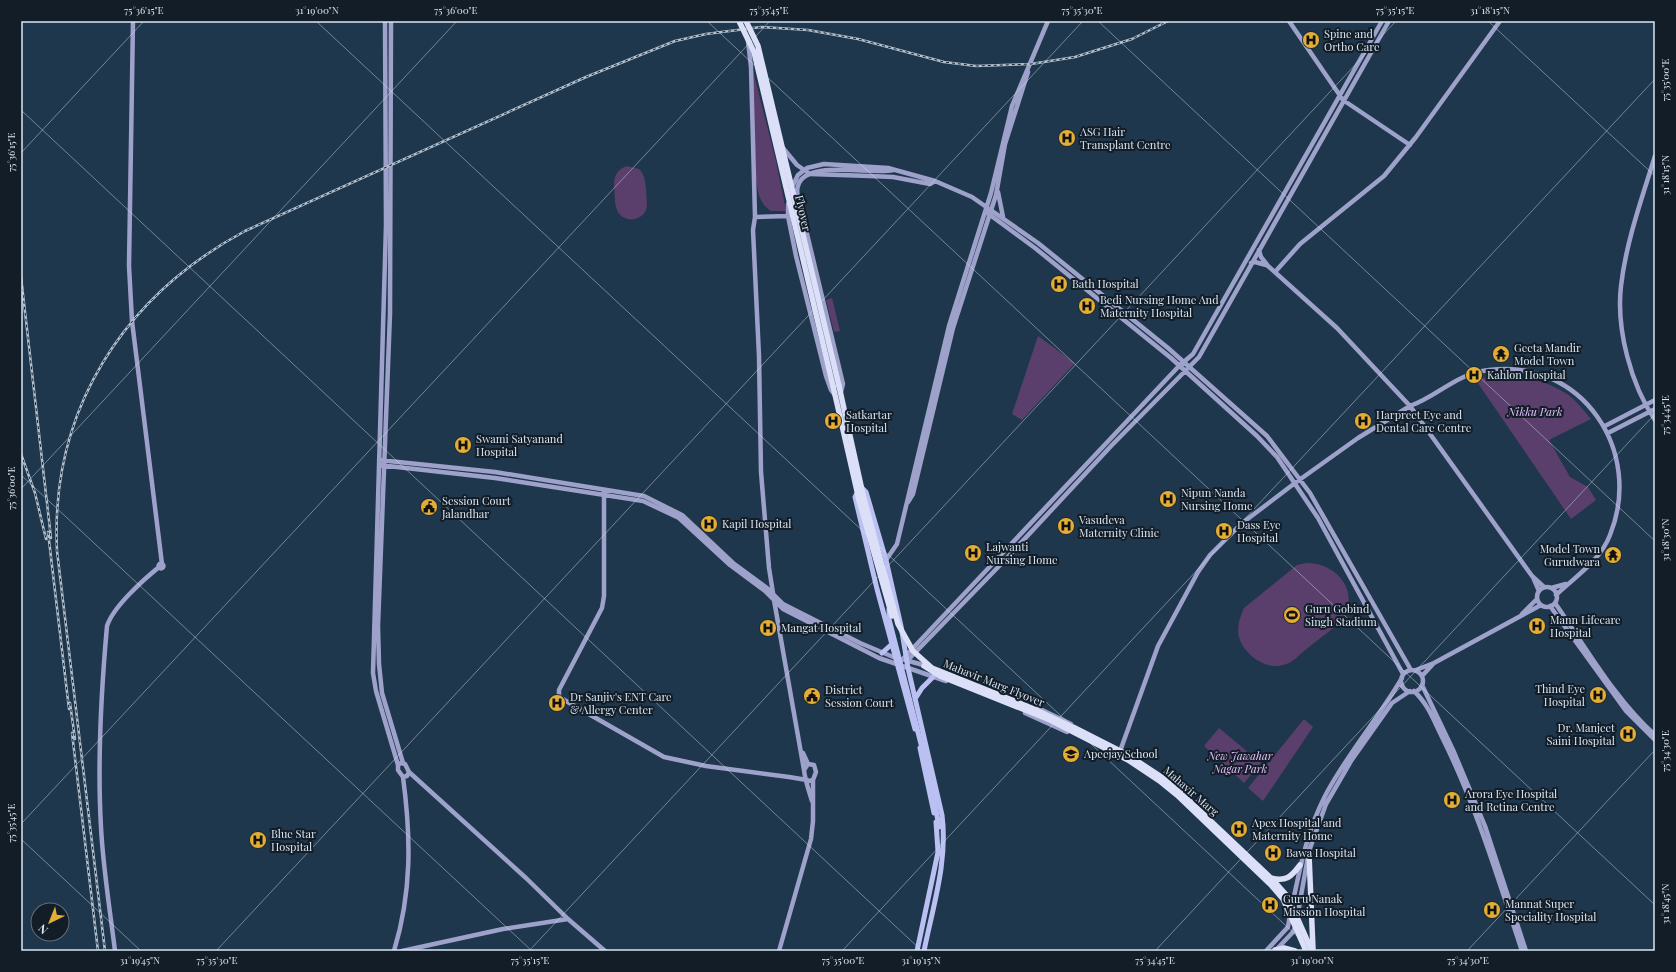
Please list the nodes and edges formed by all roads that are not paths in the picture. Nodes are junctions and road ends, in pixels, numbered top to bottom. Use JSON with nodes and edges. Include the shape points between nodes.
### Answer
{"nodes":[{"id":1,"x":132,"y":21,"type":"edge"},
{"id":2,"x":385,"y":21,"type":"edge"},
{"id":3,"x":390,"y":21,"type":"edge"},
{"id":4,"x":740,"y":21,"type":"edge"},
{"id":5,"x":746,"y":21,"type":"edge"},
{"id":6,"x":1048,"y":21,"type":"edge"},
{"id":7,"x":1289,"y":21,"type":"edge"},
{"id":8,"x":1382,"y":21,"type":"edge"},
{"id":9,"x":1389,"y":21,"type":"edge"},
{"id":10,"x":1500,"y":21,"type":"edge"},
{"id":11,"x":747,"y":37,"type":"junction"},
{"id":12,"x":1028,"y":71,"type":"junction"},
{"id":13,"x":1339,"y":95,"type":"junction"},
{"id":14,"x":1343,"y":100,"type":"junction"},
{"id":15,"x":781,"y":145,"type":"junction"},
{"id":16,"x":1410,"y":145,"type":"junction"},
{"id":17,"x":1655,"y":156,"type":"edge"},
{"id":18,"x":893,"y":170,"type":"junction"},
{"id":19,"x":935,"y":181,"type":"junction"},
{"id":20,"x":997,"y":188,"type":"junction"},
{"id":21,"x":989,"y":208,"type":"junction"},
{"id":22,"x":802,"y":213,"type":"junction"},
{"id":23,"x":988,"y":213,"type":"junction"},
{"id":24,"x":788,"y":216,"type":"junction"},
{"id":25,"x":755,"y":217,"type":"junction"},
{"id":26,"x":1003,"y":217,"type":"junction"},
{"id":27,"x":1259,"y":250,"type":"junction"},
{"id":28,"x":1251,"y":263,"type":"junction"},
{"id":29,"x":1268,"y":266,"type":"junction"},
{"id":30,"x":1275,"y":272,"type":"junction"},
{"id":31,"x":1185,"y":362,"type":"junction"},
{"id":32,"x":1179,"y":366,"type":"junction"},
{"id":33,"x":1190,"y":367,"type":"junction"},
{"id":34,"x":1184,"y":371,"type":"junction"},
{"id":35,"x":837,"y":389,"type":"junction"},
{"id":36,"x":1655,"y":400,"type":"edge"},
{"id":37,"x":1646,"y":405,"type":"junction"},
{"id":38,"x":1410,"y":406,"type":"junction"},
{"id":39,"x":1655,"y":409,"type":"edge"},
{"id":40,"x":1649,"y":412,"type":"junction"},
{"id":41,"x":1655,"y":420,"type":"edge"},
{"id":42,"x":1605,"y":426,"type":"junction"},
{"id":43,"x":1608,"y":433,"type":"junction"},
{"id":44,"x":382,"y":460,"type":"junction"},
{"id":45,"x":379,"y":465,"type":"junction"},
{"id":46,"x":385,"y":466,"type":"junction"},
{"id":47,"x":449,"y":470,"type":"junction"},
{"id":48,"x":1301,"y":479,"type":"junction"},
{"id":49,"x":1295,"y":483,"type":"junction"},
{"id":50,"x":860,"y":490,"type":"junction"},
{"id":51,"x":604,"y":491,"type":"junction"},
{"id":52,"x":862,"y":499,"type":"junction"},
{"id":53,"x":886,"y":560,"type":"junction"},
{"id":54,"x":1532,"y":576,"type":"junction"},
{"id":55,"x":1568,"y":584,"type":"junction"},
{"id":56,"x":1544,"y":587,"type":"junction"},
{"id":57,"x":1551,"y":588,"type":"junction"},
{"id":58,"x":1539,"y":591,"type":"junction"},
{"id":59,"x":773,"y":594,"type":"junction"},
{"id":60,"x":1556,"y":595,"type":"junction"},
{"id":61,"x":1537,"y":599,"type":"junction"},
{"id":62,"x":774,"y":601,"type":"junction"},
{"id":63,"x":1555,"y":603,"type":"junction"},
{"id":64,"x":1541,"y":604,"type":"junction"},
{"id":65,"x":1550,"y":606,"type":"junction"},
{"id":66,"x":889,"y":608,"type":"junction"},
{"id":67,"x":1520,"y":615,"type":"junction"},
{"id":68,"x":1383,"y":622,"type":"junction"},
{"id":69,"x":1378,"y":626,"type":"junction"},
{"id":70,"x":892,"y":644,"type":"junction"},
{"id":71,"x":882,"y":653,"type":"junction"},
{"id":72,"x":903,"y":658,"type":"junction"},
{"id":73,"x":1434,"y":662,"type":"junction"},
{"id":74,"x":897,"y":664,"type":"junction"},
{"id":75,"x":908,"y":668,"type":"junction"},
{"id":76,"x":1413,"y":670,"type":"junction"},
{"id":77,"x":1403,"y":676,"type":"junction"},
{"id":78,"x":1422,"y":676,"type":"junction"},
{"id":79,"x":933,"y":677,"type":"junction"},
{"id":80,"x":1422,"y":685,"type":"junction"},
{"id":81,"x":1412,"y":691,"type":"junction"},
{"id":82,"x":915,"y":699,"type":"junction"},
{"id":83,"x":1072,"y":729,"type":"junction"},
{"id":84,"x":1655,"y":735,"type":"edge"},
{"id":85,"x":1655,"y":740,"type":"edge"},
{"id":86,"x":803,"y":753,"type":"junction"},
{"id":87,"x":1119,"y":753,"type":"junction"},
{"id":88,"x":403,"y":763,"type":"junction"},
{"id":89,"x":808,"y":764,"type":"junction"},
{"id":90,"x":398,"y":765,"type":"junction"},
{"id":91,"x":409,"y":772,"type":"junction"},
{"id":92,"x":805,"y":772,"type":"junction"},
{"id":93,"x":789,"y":776,"type":"junction"},
{"id":94,"x":403,"y":777,"type":"junction"},
{"id":95,"x":806,"y":780,"type":"junction"},
{"id":96,"x":813,"y":780,"type":"junction"},
{"id":97,"x":812,"y":801,"type":"junction"},
{"id":98,"x":938,"y":834,"type":"junction"},
{"id":99,"x":1309,"y":854,"type":"junction"},
{"id":100,"x":1300,"y":865,"type":"junction"},
{"id":101,"x":1270,"y":878,"type":"junction"},
{"id":102,"x":1292,"y":906,"type":"junction"},
{"id":103,"x":1290,"y":915,"type":"junction"},
{"id":104,"x":1298,"y":917,"type":"junction"},
{"id":105,"x":568,"y":919,"type":"junction"},
{"id":106,"x":1296,"y":927,"type":"junction"},
{"id":107,"x":115,"y":951,"type":"edge"},
{"id":108,"x":394,"y":951,"type":"edge"},
{"id":109,"x":402,"y":951,"type":"edge"},
{"id":110,"x":605,"y":951,"type":"edge"},
{"id":111,"x":779,"y":951,"type":"edge"},
{"id":112,"x":917,"y":951,"type":"edge"},
{"id":113,"x":924,"y":951,"type":"edge"},
{"id":114,"x":1266,"y":951,"type":"edge"},
{"id":115,"x":1275,"y":951,"type":"edge"},
{"id":116,"x":1295,"y":951,"type":"edge"},
{"id":117,"x":1306,"y":951,"type":"edge"},
{"id":118,"x":1313,"y":951,"type":"edge"},
{"id":119,"x":1522,"y":951,"type":"edge"},
{"id":120,"x":1526,"y":951,"type":"edge"}],
"edges":[{"from":1,"to":107,"type":"street","via":[[129,266],[133,326],[160,565],[124,602],[107,626],[101,685],[99,758],[101,828]]},
{"from":2,"to":44,"type":"street","via":[[386,217]]},
{"from":3,"to":44,"type":"street","via":[[391,262]]},
{"from":4,"to":11,"type":"highway","name":"Flyover","bridge":true},
{"from":5,"to":15,"type":"highway","name":"Flyover","bridge":true,"via":[[758,46]]},
{"from":6,"to":12,"type":"street"},
{"from":7,"to":13,"type":"street"},
{"from":8,"to":13,"type":"street"},
{"from":9,"to":14,"type":"street"},
{"from":10,"to":16,"type":"street"},
{"from":11,"to":25,"type":"street","name":"Flyover","bridge":true,"via":[[751,67]]},
{"from":11,"to":35,"type":"highway","name":"Flyover","bridge":true,"via":[[754,52]]},
{"from":12,"to":20,"type":"street","via":[[1006,144]]},
{"from":12,"to":21,"type":"street","via":[[1012,106]]},
{"from":13,"to":14,"type":"street"},
{"from":13,"to":31,"type":"street","via":[[1193,354]]},
{"from":14,"to":16,"type":"street"},
{"from":14,"to":27,"type":"street"},
{"from":15,"to":19,"type":"street","name":"Flyover","bridge":true,"via":[[797,165],[810,174],[893,177],[930,184]]},
{"from":15,"to":35,"type":"highway","name":"Flyover","bridge":true},
{"from":16,"to":30,"type":"street","via":[[1384,176],[1300,244]]},
{"from":17,"to":37,"type":"street","via":[[1633,229],[1621,286],[1620,306],[1632,374]]},
{"from":18,"to":19,"type":"street"},
{"from":18,"to":22,"type":"street","via":[[814,171],[798,184]]},
{"from":18,"to":24,"type":"street","via":[[879,166],[824,164],[807,168],[793,182],[788,200]]},
{"from":19,"to":21,"type":"street","via":[[972,197]]},
{"from":20,"to":21,"type":"street"},
{"from":20,"to":26,"type":"street"},
{"from":21,"to":23,"type":"street"},
{"from":21,"to":26,"type":"street"},
{"from":22,"to":24,"type":"street"},
{"from":22,"to":35,"type":"street","via":[[843,384]]},
{"from":23,"to":32,"type":"street","via":[[1035,248]]},
{"from":23,"to":53,"type":"street","via":[[953,328],[913,494],[908,502],[897,544]]},
{"from":24,"to":25,"type":"street"},
{"from":24,"to":35,"type":"street","via":[[826,376],[831,390]]},
{"from":25,"to":59,"type":"street","name":"Flyover","via":[[761,472]]},
{"from":26,"to":31,"type":"street","via":[[1044,247]]},
{"from":27,"to":28,"type":"street"},
{"from":27,"to":29,"type":"street"},
{"from":28,"to":29,"type":"street"},
{"from":28,"to":33,"type":"street","via":[[1199,358]]},
{"from":29,"to":30,"type":"street"},
{"from":30,"to":38,"type":"street","via":[[1337,328]]},
{"from":31,"to":32,"type":"street"},
{"from":31,"to":33,"type":"street"},
{"from":32,"to":34,"type":"street"},
{"from":32,"to":72,"type":"street"},
{"from":33,"to":34,"type":"street"},
{"from":33,"to":48,"type":"street","via":[[1267,436]]},
{"from":34,"to":49,"type":"street","via":[[1257,436],[1277,457]]},
{"from":34,"to":72,"type":"street"},
{"from":35,"to":50,"type":"highway","name":"Mahavir Marg Flyover"},
{"from":36,"to":37,"type":"street"},
{"from":37,"to":40,"type":"street"},
{"from":37,"to":42,"type":"street"},
{"from":38,"to":42,"type":"street","via":[[1466,374],[1510,368],[1546,376],[1564,385],[1592,408]]},
{"from":38,"to":48,"type":"street","via":[[1358,438]]},
{"from":38,"to":54,"type":"street"},
{"from":39,"to":40,"type":"street"},
{"from":40,"to":41,"type":"street"},
{"from":40,"to":43,"type":"street"},
{"from":42,"to":43,"type":"street"},
{"from":43,"to":55,"type":"street","via":[[1619,476],[1615,523],[1601,552]]},
{"from":44,"to":45,"type":"street"},
{"from":44,"to":46,"type":"street"},
{"from":44,"to":47,"type":"street"},
{"from":45,"to":46,"type":"street"},
{"from":45,"to":90,"type":"street","via":[[373,673]]},
{"from":46,"to":47,"type":"street"},
{"from":46,"to":88,"type":"street","via":[[378,626],[379,664],[382,693]]},
{"from":47,"to":51,"type":"street"},
{"from":48,"to":49,"type":"street"},
{"from":48,"to":68,"type":"street","via":[[1332,528]]},
{"from":49,"to":69,"type":"street","via":[[1318,518]]},
{"from":49,"to":87,"type":"street","via":[[1241,524],[1219,545],[1198,572],[1156,651]]},
{"from":50,"to":52,"type":"highway","name":"Mahavir Marg Flyover"},
{"from":50,"to":53,"type":"main road","via":[[866,492]]},
{"from":50,"to":70,"type":"main road","via":[[855,497]]},
{"from":51,"to":59,"type":"street","via":[[644,496],[682,515],[733,563]]},
{"from":51,"to":62,"type":"street","via":[[643,501],[679,518]]},
{"from":51,"to":93,"type":"street","via":[[602,608],[559,690],[559,697],[664,757],[706,766]]},
{"from":52,"to":66,"type":"highway","name":"Mahavir Marg Flyover","bridge":true},
{"from":52,"to":83,"type":"highway","name":"Mahavir Marg Flyover","bridge":true,"via":[[898,624],[916,655],[941,673],[1034,709]]},
{"from":53,"to":72,"type":"main road"},
{"from":54,"to":56,"type":"street"},
{"from":54,"to":58,"type":"street"},
{"from":55,"to":57,"type":"street"},
{"from":55,"to":60,"type":"street"},
{"from":56,"to":57,"type":"street"},
{"from":56,"to":58,"type":"street"},
{"from":57,"to":60,"type":"street"},
{"from":58,"to":61,"type":"street"},
{"from":59,"to":62,"type":"street","name":"Flyover"},
{"from":59,"to":71,"type":"street","via":[[783,604]]},
{"from":60,"to":63,"type":"street"},
{"from":61,"to":64,"type":"street"},
{"from":61,"to":67,"type":"street"},
{"from":62,"to":74,"type":"street","via":[[783,609]]},
{"from":62,"to":86,"type":"street","name":"Flyover"},
{"from":63,"to":65,"type":"street"},
{"from":63,"to":84,"type":"street","via":[[1626,704]]},
{"from":64,"to":65,"type":"street"},
{"from":64,"to":67,"type":"street"},
{"from":65,"to":85,"type":"street","via":[[1626,711]]},
{"from":66,"to":83,"type":"highway","name":"Mahavir Marg Flyover","bridge":true,"via":[[905,645],[931,670]]},
{"from":66,"to":98,"type":"main road","bridge":true,"via":[[889,619],[940,827]]},
{"from":67,"to":73,"type":"street"},
{"from":68,"to":69,"type":"street"},
{"from":68,"to":76,"type":"street"},
{"from":69,"to":77,"type":"street"},
{"from":70,"to":71,"type":"main road"},
{"from":70,"to":72,"type":"main road"},
{"from":71,"to":72,"type":"street"},
{"from":72,"to":74,"type":"main road"},
{"from":72,"to":75,"type":"main road"},
{"from":72,"to":83,"type":"street","via":[[936,668],[1053,714],[1073,725]]},
{"from":73,"to":76,"type":"street"},
{"from":73,"to":78,"type":"street"},
{"from":74,"to":75,"type":"street"},
{"from":74,"to":98,"type":"main road","via":[[919,746]]},
{"from":75,"to":79,"type":"street"},
{"from":75,"to":82,"type":"main road"},
{"from":76,"to":77,"type":"street"},
{"from":76,"to":78,"type":"street"},
{"from":77,"to":81,"type":"street","via":[[1404,687]]},
{"from":77,"to":100,"type":"street","via":[[1343,764],[1326,795],[1306,843]]},
{"from":78,"to":80,"type":"street"},
{"from":79,"to":82,"type":"main road"},
{"from":79,"to":83,"type":"street","via":[[1069,732]]},
{"from":80,"to":81,"type":"street"},
{"from":80,"to":120,"type":"street","via":[[1485,826]]},
{"from":81,"to":99,"type":"street","via":[[1392,703],[1341,776],[1326,804]]},
{"from":81,"to":119,"type":"street","via":[[1426,704],[1451,754],[1480,828]]},
{"from":82,"to":113,"type":"main road","via":[[945,837],[944,857]]},
{"from":83,"to":87,"type":"highway","name":"Mahavir Marg"},
{"from":86,"to":89,"type":"street"},
{"from":86,"to":92,"type":"street","via":[[801,756]]},
{"from":87,"to":101,"type":"highway","name":"Mahavir Marg","via":[[1146,766],[1180,792]]},
{"from":87,"to":103,"type":"highway","name":"Mahavir Marg","via":[[1177,795],[1271,885],[1283,899]]},
{"from":88,"to":90,"type":"street"},
{"from":88,"to":91,"type":"street"},
{"from":89,"to":92,"type":"street"},
{"from":89,"to":96,"type":"street","via":[[816,768]]},
{"from":90,"to":94,"type":"street"},
{"from":91,"to":94,"type":"street"},
{"from":91,"to":105,"type":"street"},
{"from":92,"to":93,"type":"street"},
{"from":92,"to":95,"type":"street"},
{"from":93,"to":95,"type":"street"},
{"from":94,"to":108,"type":"street","via":[[408,816],[408,885],[405,912]]},
{"from":95,"to":96,"type":"street"},
{"from":95,"to":97,"type":"street"},
{"from":96,"to":97,"type":"street"},
{"from":97,"to":111,"type":"street","via":[[811,839]]},
{"from":98,"to":112,"type":"main road","via":[[938,852]]},
{"from":99,"to":104,"type":"street"},
{"from":99,"to":118,"type":"highway"},
{"from":100,"to":101,"type":"highway","via":[[1286,880]]},
{"from":100,"to":102,"type":"street"},
{"from":101,"to":102,"type":"highway","name":"Mahavir Marg","via":[[1288,897]]},
{"from":102,"to":103,"type":"street"},
{"from":102,"to":104,"type":"highway","name":"Mahavir Marg"},
{"from":103,"to":106,"type":"highway","name":"Mahavir Marg"},
{"from":103,"to":114,"type":"street","via":[[1288,927]]},
{"from":104,"to":106,"type":"street"},
{"from":104,"to":118,"type":"highway","name":"Mahavir Marg"},
{"from":105,"to":109,"type":"street","via":[[503,929]]},
{"from":105,"to":110,"type":"street"},
{"from":106,"to":115,"type":"street"},
{"from":106,"to":117,"type":"highway","name":"Mahavir Marg"},
{"from":115,"to":116,"type":"highway","via":[[1284,948]]}]}
